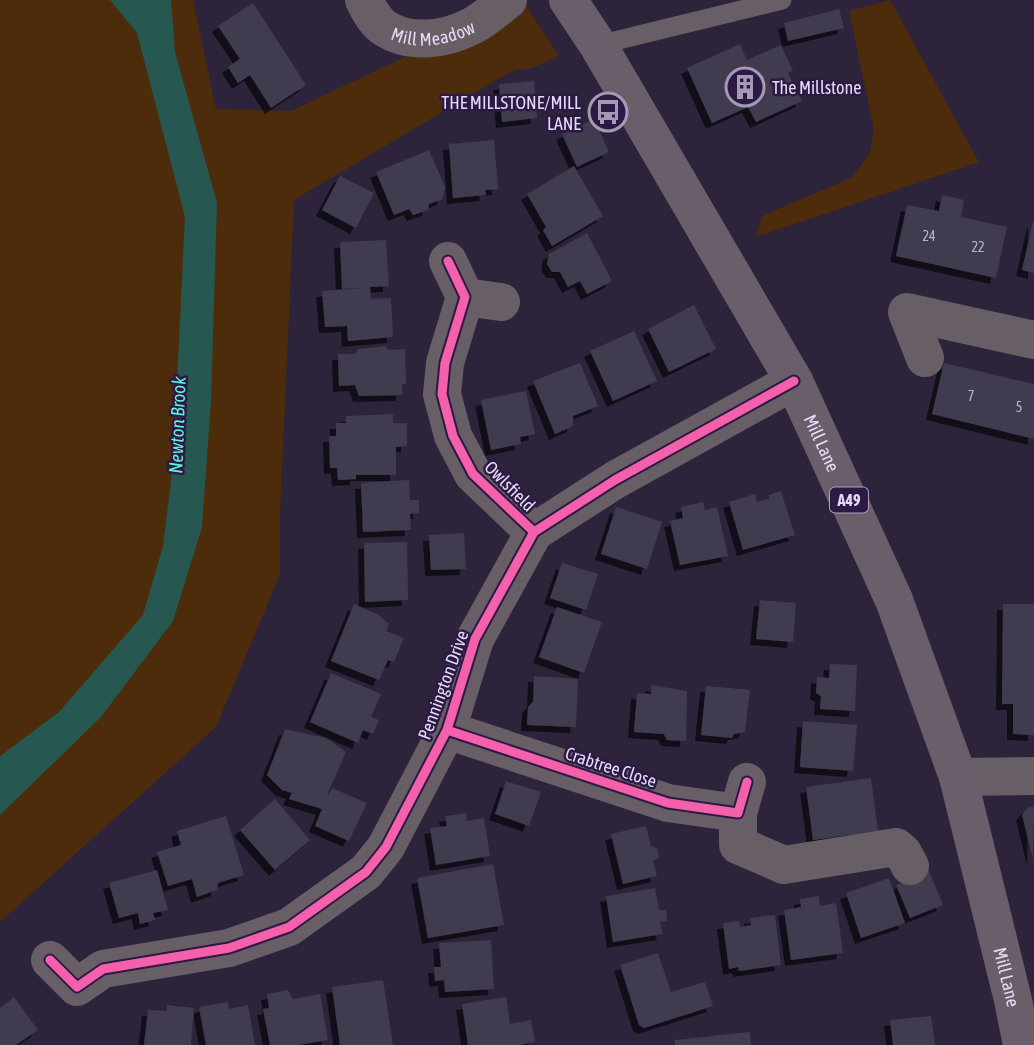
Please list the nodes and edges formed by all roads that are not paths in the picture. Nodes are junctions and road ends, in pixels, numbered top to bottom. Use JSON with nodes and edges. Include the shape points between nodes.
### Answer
{"nodes":[{"id":1,"x":364,"y":0,"type":"edge"},
{"id":2,"x":508,"y":0,"type":"edge"},
{"id":3,"x":568,"y":0,"type":"edge"},
{"id":4,"x":782,"y":0,"type":"edge"},
{"id":5,"x":597,"y":45,"type":"junction"},
{"id":6,"x":448,"y":261,"type":"dead end"},
{"id":7,"x":1034,"y":340,"type":"edge"},
{"id":8,"x":925,"y":358,"type":"dead end"},
{"id":9,"x":794,"y":381,"type":"junction"},
{"id":10,"x":534,"y":532,"type":"junction"},
{"id":11,"x":447,"y":730,"type":"junction"},
{"id":12,"x":1034,"y":776,"type":"edge"},
{"id":13,"x":958,"y":777,"type":"junction"},
{"id":14,"x":910,"y":866,"type":"dead end"},
{"id":15,"x":50,"y":960,"type":"dead end"},
{"id":16,"x":1022,"y":1045,"type":"edge"}],
"edges":[{"from":1,"to":2,"type":"street","name":"Mill Meadow","via":[[382,26],[415,39],[472,26]]},
{"from":3,"to":5,"type":"main road","name":"Mill Lane","number":"A49"},
{"from":4,"to":5,"type":"lane"},
{"from":5,"to":9,"type":"main road","name":"Mill Lane","number":"A49"},
{"from":6,"to":10,"type":"street","name":"Owlsfield","via":[[483,300],[445,363],[442,394],[453,436],[473,474]]},
{"from":7,"to":8,"type":"street","via":[[901,302]]},
{"from":9,"to":10,"type":"street","name":"Pennington Drive","via":[[615,480]]},
{"from":9,"to":13,"type":"main road","name":"Mill Lane","number":"A49","via":[[894,600]]},
{"from":10,"to":11,"type":"street","name":"Pennington Drive","via":[[475,639]]},
{"from":11,"to":14,"type":"street","name":"Crabtree Close","via":[[668,803],[742,797],[738,845],[784,864],[896,847]]},
{"from":11,"to":15,"type":"street","name":"Pennington Drive","via":[[386,847],[366,872],[289,927],[229,948],[103,969],[85,1000]]},
{"from":12,"to":13,"type":"street"},
{"from":13,"to":16,"type":"main road","name":"Mill Lane","number":"A49"}]}
